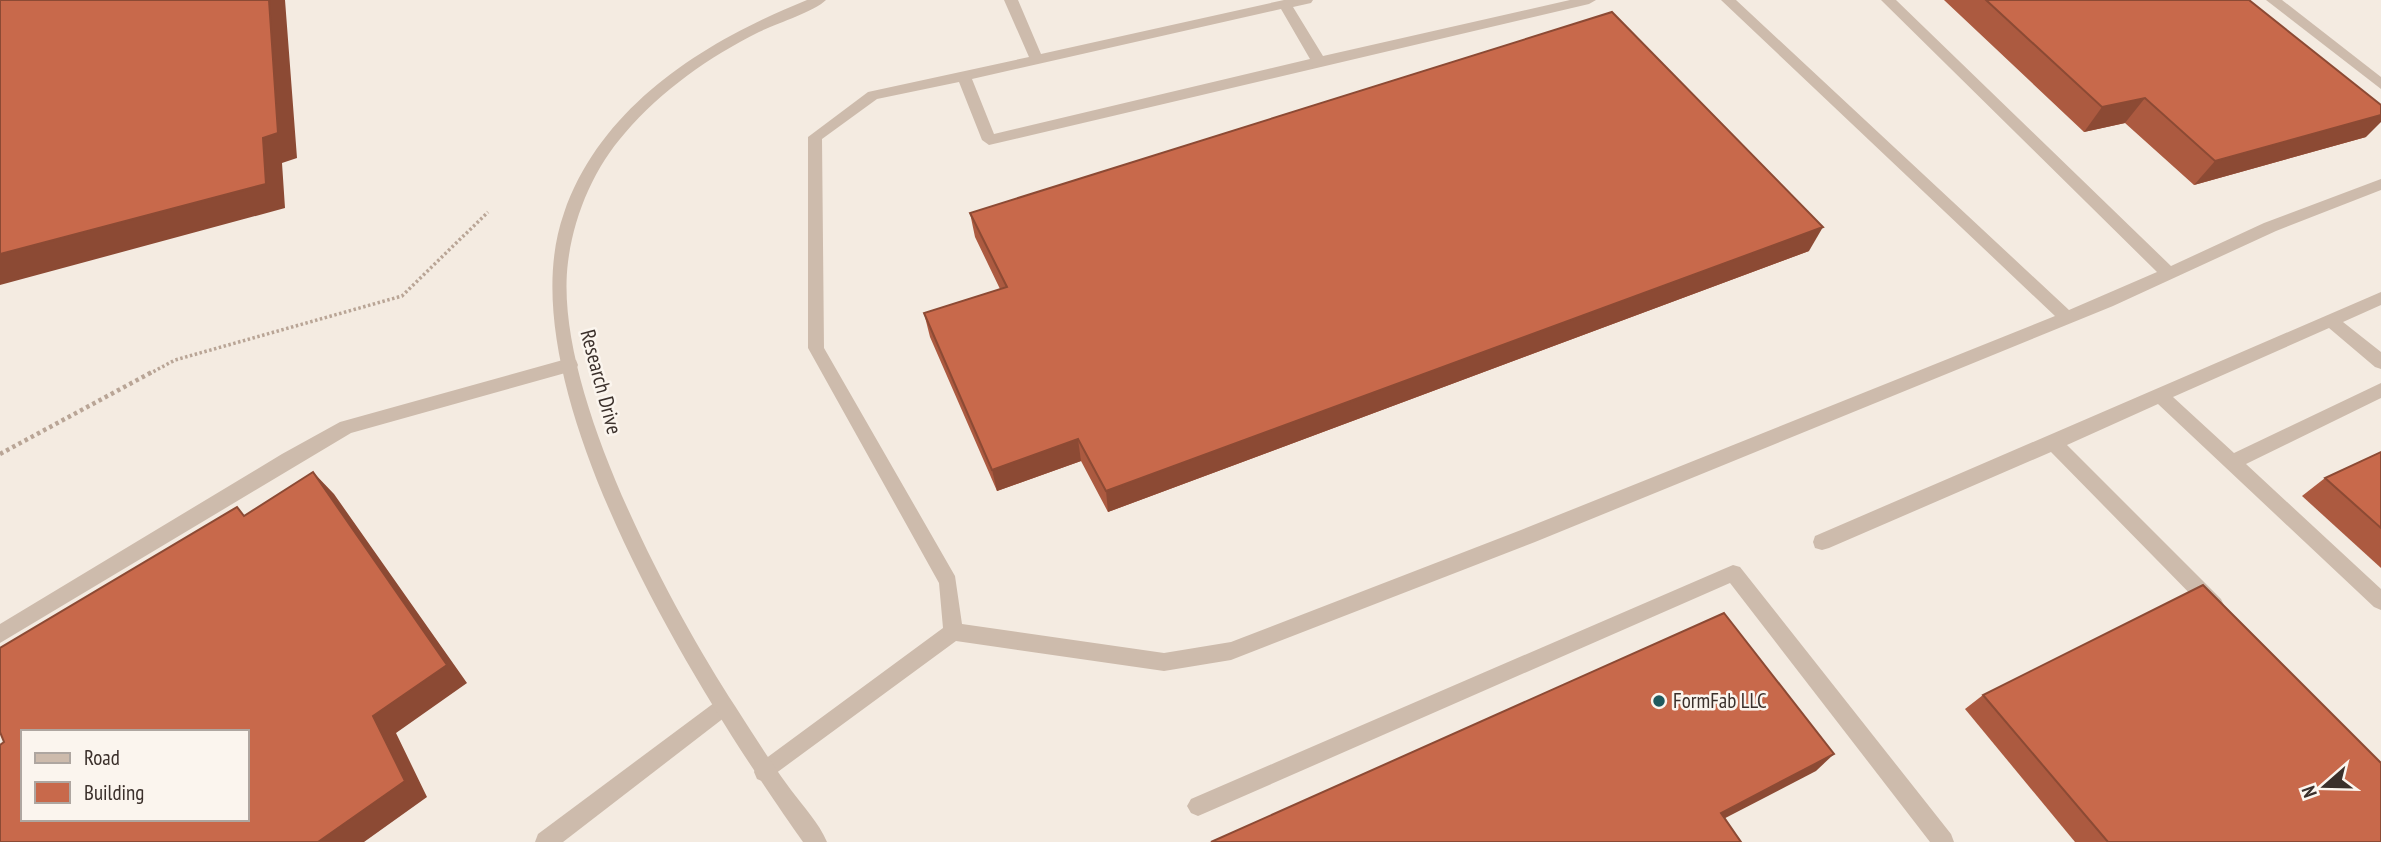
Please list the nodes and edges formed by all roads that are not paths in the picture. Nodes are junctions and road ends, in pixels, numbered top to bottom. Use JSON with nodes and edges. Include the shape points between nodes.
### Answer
{"nodes":[{"id":1,"x":818,"y":0,"type":"edge"},
{"id":2,"x":1011,"y":0,"type":"edge"},
{"id":3,"x":1306,"y":0,"type":"edge"},
{"id":4,"x":1589,"y":0,"type":"edge"},
{"id":5,"x":1728,"y":0,"type":"edge"},
{"id":6,"x":1888,"y":0,"type":"edge"},
{"id":7,"x":2273,"y":0,"type":"edge"},
{"id":8,"x":1285,"y":4,"type":"junction"},
{"id":9,"x":1037,"y":60,"type":"junction"},
{"id":10,"x":1319,"y":62,"type":"junction"},
{"id":11,"x":964,"y":76,"type":"junction"},
{"id":12,"x":2381,"y":84,"type":"edge"},
{"id":13,"x":2381,"y":184,"type":"edge"},
{"id":14,"x":2168,"y":273,"type":"junction"},
{"id":15,"x":2381,"y":298,"type":"edge"},
{"id":16,"x":2067,"y":318,"type":"junction"},
{"id":17,"x":2330,"y":320,"type":"junction"},
{"id":18,"x":2381,"y":362,"type":"edge"},
{"id":19,"x":570,"y":365,"type":"junction"},
{"id":20,"x":2381,"y":390,"type":"edge"},
{"id":21,"x":2160,"y":395,"type":"junction"},
{"id":22,"x":2054,"y":443,"type":"junction"},
{"id":23,"x":2231,"y":462,"type":"junction"},
{"id":24,"x":1822,"y":542,"type":"dead end"},
{"id":25,"x":2381,"y":601,"type":"edge"},
{"id":26,"x":2227,"y":619,"type":"edge"},
{"id":27,"x":953,"y":632,"type":"junction"},
{"id":28,"x":0,"y":634,"type":"edge"},
{"id":29,"x":722,"y":707,"type":"junction"},
{"id":30,"x":764,"y":772,"type":"junction"},
{"id":31,"x":1198,"y":806,"type":"dead end"},
{"id":32,"x":546,"y":842,"type":"edge"},
{"id":33,"x":816,"y":842,"type":"edge"},
{"id":34,"x":1943,"y":842,"type":"edge"}],
"edges":[{"from":1,"to":19,"type":"street","name":"Research Drive","via":[[737,35],[690,64],[654,92],[607,148],[573,211],[560,261],[562,324]]},
{"from":2,"to":9,"type":"street"},
{"from":3,"to":8,"type":"street"},
{"from":4,"to":10,"type":"street"},
{"from":5,"to":16,"type":"street"},
{"from":6,"to":14,"type":"street"},
{"from":7,"to":12,"type":"street"},
{"from":8,"to":9,"type":"street"},
{"from":8,"to":10,"type":"street"},
{"from":9,"to":11,"type":"street"},
{"from":10,"to":11,"type":"street","via":[[989,139]]},
{"from":11,"to":27,"type":"street","via":[[873,95],[815,137],[816,348],[948,582]]},
{"from":13,"to":14,"type":"street"},
{"from":14,"to":16,"type":"street"},
{"from":15,"to":17,"type":"street"},
{"from":16,"to":27,"type":"street","via":[[1231,651],[1164,662]]},
{"from":17,"to":18,"type":"street"},
{"from":17,"to":21,"type":"street"},
{"from":19,"to":28,"type":"street","via":[[346,427]]},
{"from":19,"to":29,"type":"street","name":"Research Drive","via":[[624,522],[654,588]]},
{"from":20,"to":23,"type":"street"},
{"from":21,"to":22,"type":"street"},
{"from":21,"to":23,"type":"street"},
{"from":22,"to":24,"type":"street"},
{"from":22,"to":26,"type":"street"},
{"from":23,"to":25,"type":"street"},
{"from":27,"to":30,"type":"street"},
{"from":29,"to":30,"type":"street","name":"Research Drive"},
{"from":29,"to":32,"type":"street"},
{"from":30,"to":33,"type":"street","name":"Research Drive"},
{"from":31,"to":34,"type":"street","via":[[1733,573]]}]}
